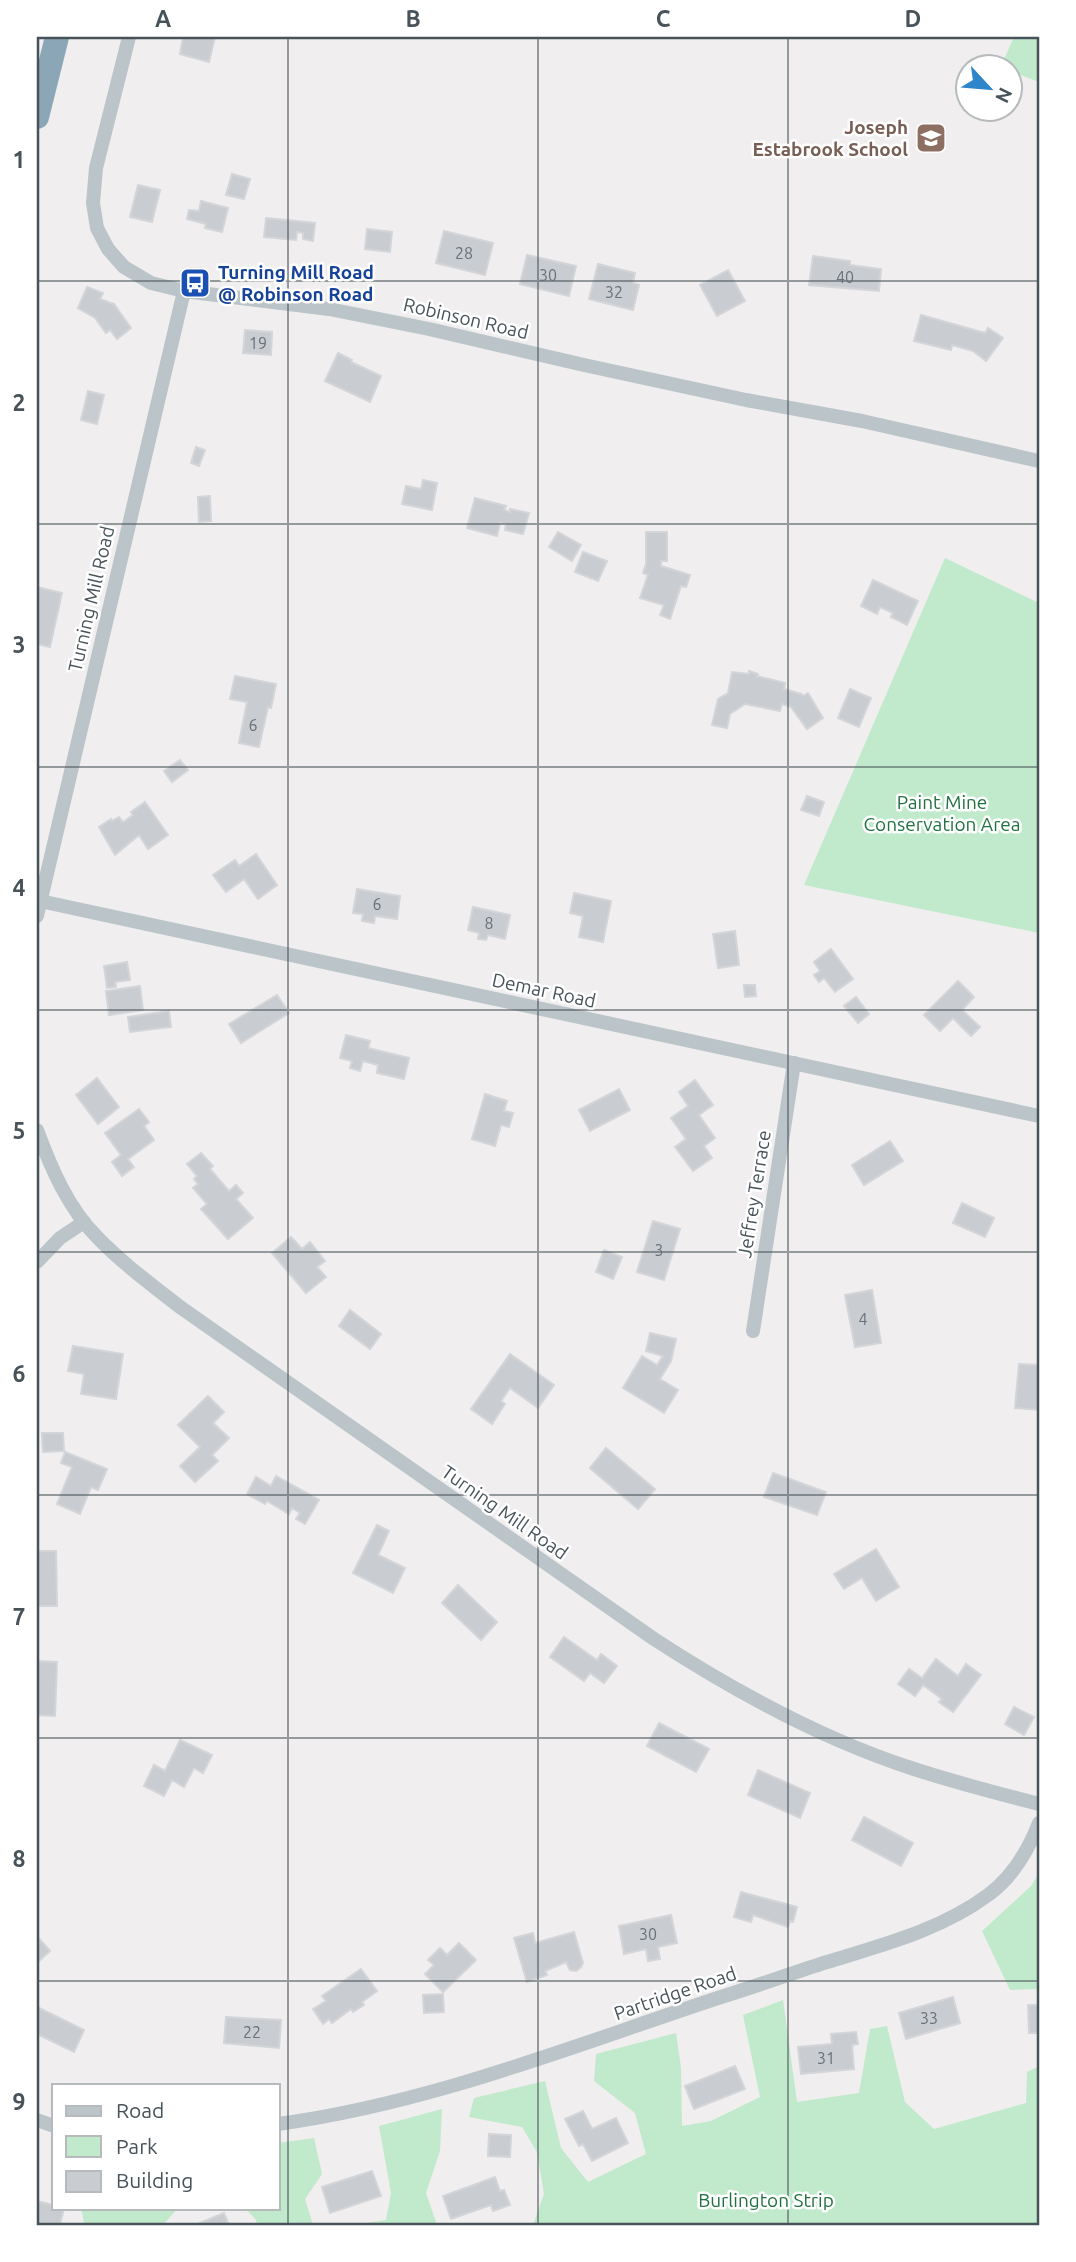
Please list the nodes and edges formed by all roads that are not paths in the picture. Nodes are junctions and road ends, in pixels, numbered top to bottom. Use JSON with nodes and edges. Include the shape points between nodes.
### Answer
{"nodes":[{"id":1,"x":57,"y":37,"type":"edge"},
{"id":2,"x":129,"y":37,"type":"edge"},
{"id":3,"x":37,"y":117,"type":"edge"},
{"id":4,"x":184,"y":291,"type":"junction"},
{"id":5,"x":1039,"y":461,"type":"edge"},
{"id":6,"x":38,"y":909,"type":"edge"},
{"id":7,"x":794,"y":1063,"type":"junction"},
{"id":8,"x":1039,"y":1116,"type":"edge"},
{"id":9,"x":37,"y":1130,"type":"edge"},
{"id":10,"x":85,"y":1222,"type":"junction"},
{"id":11,"x":37,"y":1262,"type":"edge"},
{"id":12,"x":752,"y":1331,"type":"dead end"},
{"id":13,"x":1039,"y":1804,"type":"edge"},
{"id":14,"x":1039,"y":1823,"type":"edge"},
{"id":15,"x":280,"y":2124,"type":"edge"}],
"edges":[{"from":1,"to":3,"type":"highway"},
{"from":2,"to":4,"type":"street","name":"Robinson Road","via":[[96,168],[94,216],[102,240],[124,267],[151,283]]},
{"from":4,"to":5,"type":"street","name":"Robinson Road","via":[[329,309]]},
{"from":4,"to":6,"type":"street","name":"Turning Mill Road"},
{"from":6,"to":7,"type":"street","name":"Demar Road"},
{"from":7,"to":8,"type":"street","name":"Demar Road"},
{"from":7,"to":12,"type":"street","name":"Jeffrey Terrace"},
{"from":9,"to":10,"type":"street","name":"Turning Mill Road","via":[[58,1182]]},
{"from":10,"to":11,"type":"street","via":[[60,1238]]},
{"from":10,"to":13,"type":"street","name":"Turning Mill Road","via":[[180,1307],[713,1678],[789,1717],[909,1768]]},
{"from":14,"to":15,"type":"street","name":"Partridge Road","via":[[1022,1858],[988,1896],[902,1939],[464,2083]]}]}
